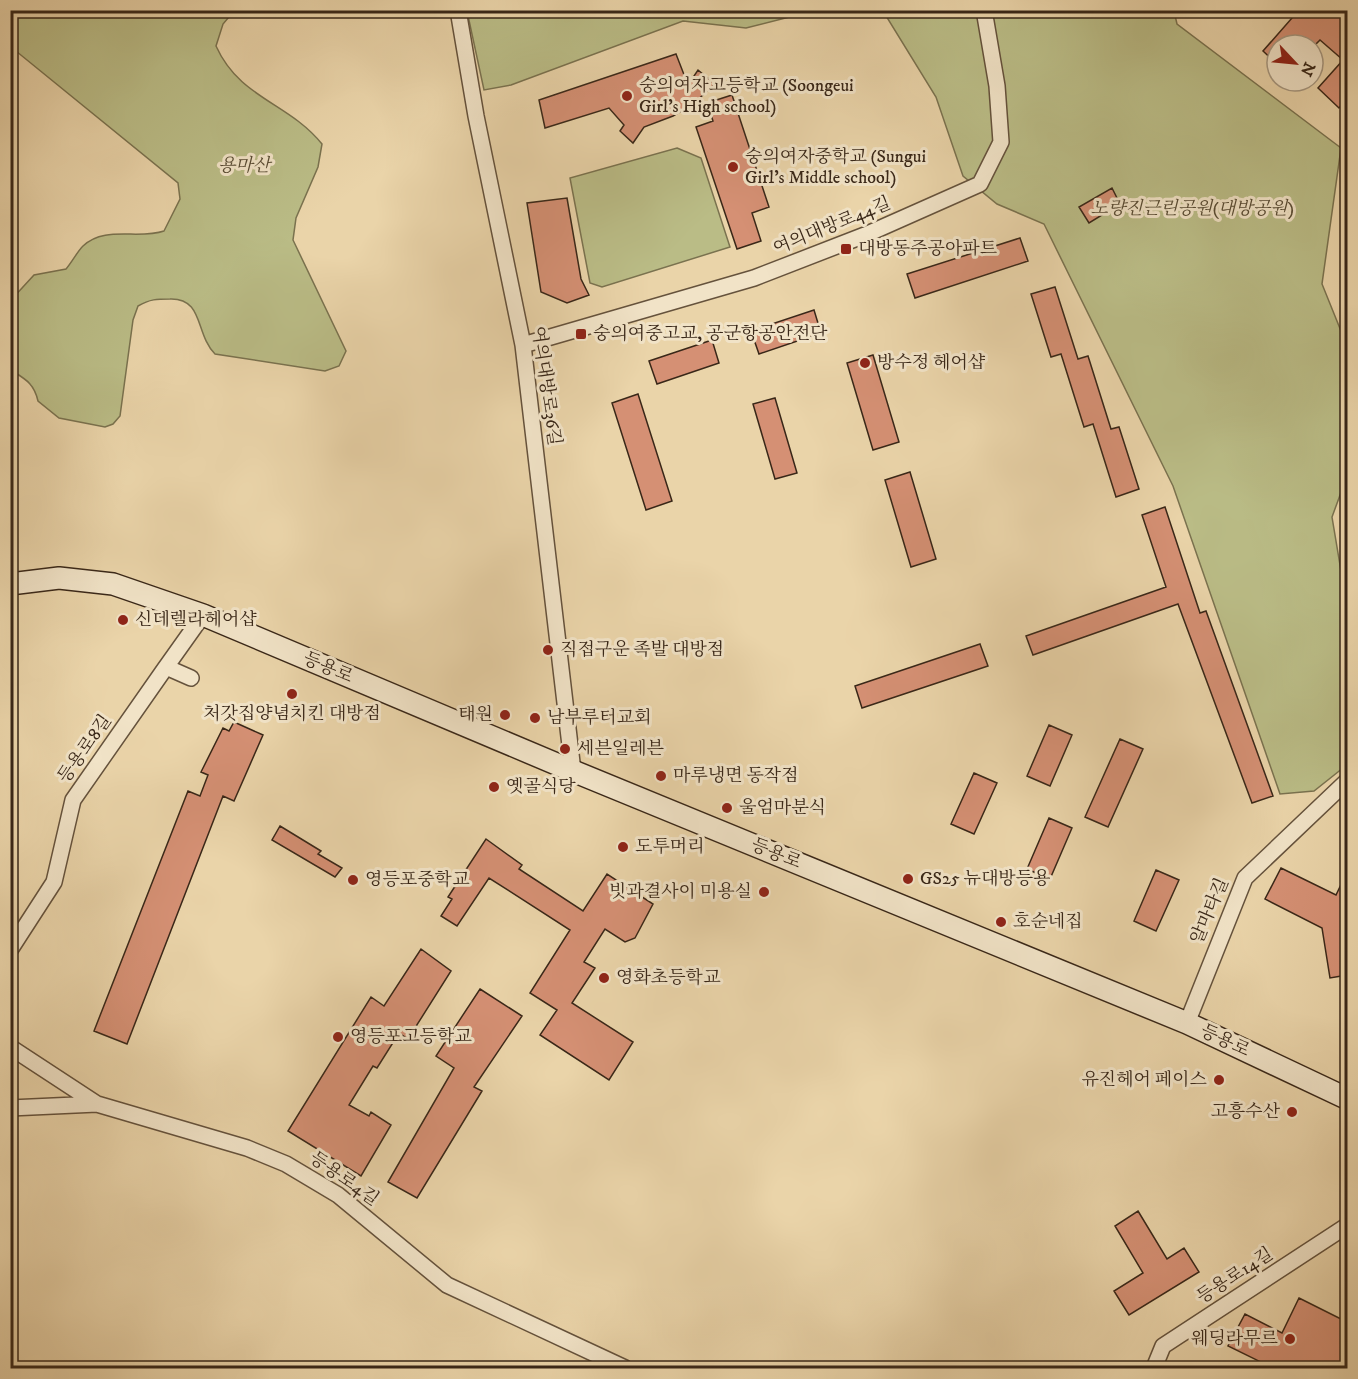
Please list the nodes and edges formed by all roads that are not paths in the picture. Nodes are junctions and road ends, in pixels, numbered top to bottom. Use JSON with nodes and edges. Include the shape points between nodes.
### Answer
{"nodes":[{"id":1,"x":458,"y":10,"type":"edge"},
{"id":2,"x":984,"y":10,"type":"edge"},
{"id":3,"x":523,"y":345,"type":"junction"},
{"id":4,"x":10,"y":584,"type":"edge"},
{"id":5,"x":203,"y":615,"type":"junction"},
{"id":6,"x":166,"y":667,"type":"junction"},
{"id":7,"x":191,"y":678,"type":"dead end"},
{"id":8,"x":573,"y":771,"type":"junction"},
{"id":9,"x":1347,"y":780,"type":"edge"},
{"id":10,"x":10,"y":950,"type":"edge"},
{"id":11,"x":1186,"y":1023,"type":"junction"},
{"id":12,"x":10,"y":1047,"type":"edge"},
{"id":13,"x":1347,"y":1099,"type":"edge"},
{"id":14,"x":97,"y":1104,"type":"junction"},
{"id":15,"x":10,"y":1108,"type":"edge"},
{"id":16,"x":1347,"y":1225,"type":"edge"},
{"id":17,"x":625,"y":1368,"type":"edge"},
{"id":18,"x":1154,"y":1368,"type":"edge"}],
"edges":[{"from":1,"to":3,"type":"street","name":"여의대방로36길"},
{"from":2,"to":3,"type":"street","name":"여의대방로44길","via":[[997,86],[1000,142],[980,184],[754,278]]},
{"from":3,"to":8,"type":"street","name":"여의대방로36길"},
{"from":4,"to":5,"type":"street","name":"등용로","via":[[59,578],[113,584]]},
{"from":5,"to":6,"type":"street"},
{"from":5,"to":8,"type":"street","name":"등용로"},
{"from":6,"to":7,"type":"street"},
{"from":6,"to":10,"type":"street","name":"등용로8길","via":[[73,800],[54,882]]},
{"from":8,"to":11,"type":"street","name":"등용로"},
{"from":9,"to":11,"type":"street","name":"알마타길","via":[[1245,878]]},
{"from":11,"to":13,"type":"street","name":"등용로"},
{"from":12,"to":14,"type":"street"},
{"from":14,"to":15,"type":"street","name":"등용로4길"},
{"from":14,"to":17,"type":"street","name":"등용로4길","via":[[247,1148],[286,1164],[338,1195],[447,1285]]},
{"from":16,"to":18,"type":"street","name":"등용로14길","via":[[1163,1346]]}]}
